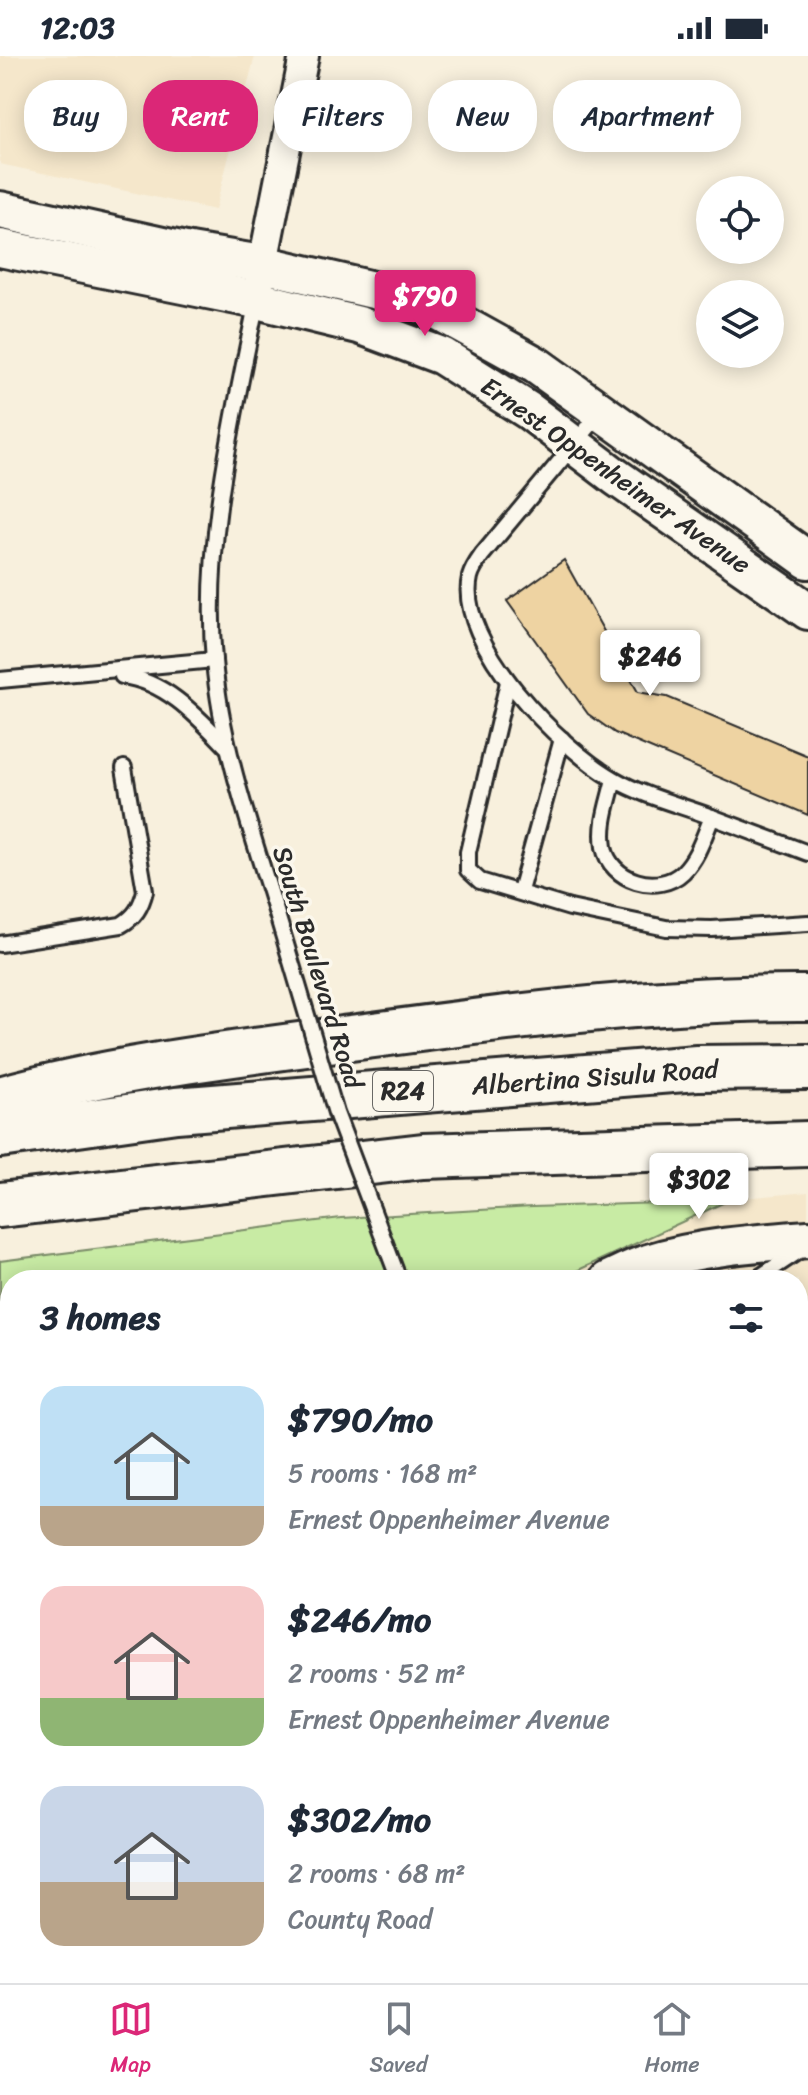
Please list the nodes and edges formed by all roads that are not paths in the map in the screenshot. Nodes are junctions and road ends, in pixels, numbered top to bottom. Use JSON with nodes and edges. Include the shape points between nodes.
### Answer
{"nodes":[{"id":1,"x":304,"y":56,"type":"edge"},
{"id":2,"x":0,"y":210,"type":"edge"},
{"id":3,"x":0,"y":248,"type":"edge"},
{"id":4,"x":262,"y":264,"type":"junction"},
{"id":5,"x":257,"y":300,"type":"junction"},
{"id":6,"x":601,"y":412,"type":"junction"},
{"id":7,"x":572,"y":444,"type":"junction"},
{"id":8,"x":808,"y":560,"type":"edge"},
{"id":9,"x":808,"y":611,"type":"edge"},
{"id":10,"x":214,"y":660,"type":"junction"},
{"id":11,"x":94,"y":672,"type":"junction"},
{"id":12,"x":0,"y":680,"type":"edge"},
{"id":13,"x":508,"y":682,"type":"junction"},
{"id":14,"x":562,"y":739,"type":"junction"},
{"id":15,"x":228,"y":748,"type":"junction"},
{"id":16,"x":124,"y":768,"type":"dead end"},
{"id":17,"x":614,"y":779,"type":"junction"},
{"id":18,"x":712,"y":817,"type":"junction"},
{"id":19,"x":808,"y":853,"type":"edge"},
{"id":20,"x":520,"y":891,"type":"junction"},
{"id":21,"x":808,"y":923,"type":"edge"},
{"id":22,"x":0,"y":944,"type":"edge"},
{"id":23,"x":808,"y":998,"type":"edge"},
{"id":24,"x":808,"y":1067,"type":"edge"},
{"id":25,"x":0,"y":1099,"type":"edge"},
{"id":26,"x":0,"y":1135,"type":"edge"},
{"id":27,"x":799,"y":1145,"type":"edge"},
{"id":28,"x":0,"y":1205,"type":"edge"},
{"id":29,"x":808,"y":1242,"type":"edge"},
{"id":30,"x":754,"y":1267,"type":"edge"},
{"id":31,"x":395,"y":1270,"type":"edge"},
{"id":32,"x":632,"y":1270,"type":"edge"}],
"edges":[{"from":1,"to":4,"type":"street"},
{"from":2,"to":4,"type":"street","name":"Ernest Oppenheimer Avenue"},
{"from":3,"to":5,"type":"street","name":"Ernest Oppenheimer Avenue"},
{"from":4,"to":5,"type":"street"},
{"from":4,"to":6,"type":"street","name":"Ernest Oppenheimer Avenue","via":[[403,297],[440,312],[536,365]]},
{"from":5,"to":7,"type":"street","name":"Ernest Oppenheimer Avenue","via":[[359,325],[442,356]]},
{"from":5,"to":10,"type":"lane","name":"South Boulevard Road","via":[[224,469],[213,578]]},
{"from":6,"to":7,"type":"lane"},
{"from":6,"to":8,"type":"street","name":"Ernest Oppenheimer Avenue"},
{"from":7,"to":9,"type":"street","name":"Ernest Oppenheimer Avenue"},
{"from":7,"to":13,"type":"lane","via":[[470,577],[476,628]]},
{"from":10,"to":11,"type":"lane"},
{"from":10,"to":15,"type":"lane","name":"South Boulevard Road"},
{"from":11,"to":12,"type":"lane"},
{"from":11,"to":15,"type":"lane","via":[[138,678],[165,691]]},
{"from":13,"to":14,"type":"lane"},
{"from":13,"to":20,"type":"lane","via":[[466,862],[480,881]]},
{"from":14,"to":17,"type":"lane"},
{"from":14,"to":20,"type":"lane"},
{"from":15,"to":31,"type":"lane","name":"South Boulevard Road","bridge":true,"via":[[336,1113]]},
{"from":16,"to":22,"type":"lane","via":[[145,891],[138,911],[121,925]]},
{"from":17,"to":18,"type":"lane"},
{"from":17,"to":18,"type":"lane","via":[[604,849],[608,861],[628,879],[654,884],[674,879],[694,858]]},
{"from":18,"to":19,"type":"lane"},
{"from":20,"to":21,"type":"lane","via":[[570,908],[666,928]]},
{"from":23,"to":25,"type":"highway","via":[[628,1005],[472,1021],[178,1063]]},
{"from":24,"to":26,"type":"highway","name":"Albertina Sisulu Road","number":"R24","via":[[697,1068],[176,1110]]},
{"from":27,"to":28,"type":"highway","via":[[423,1156]]},
{"from":29,"to":30,"type":"street"},
{"from":30,"to":32,"type":"street","via":[[648,1263]]}]}
